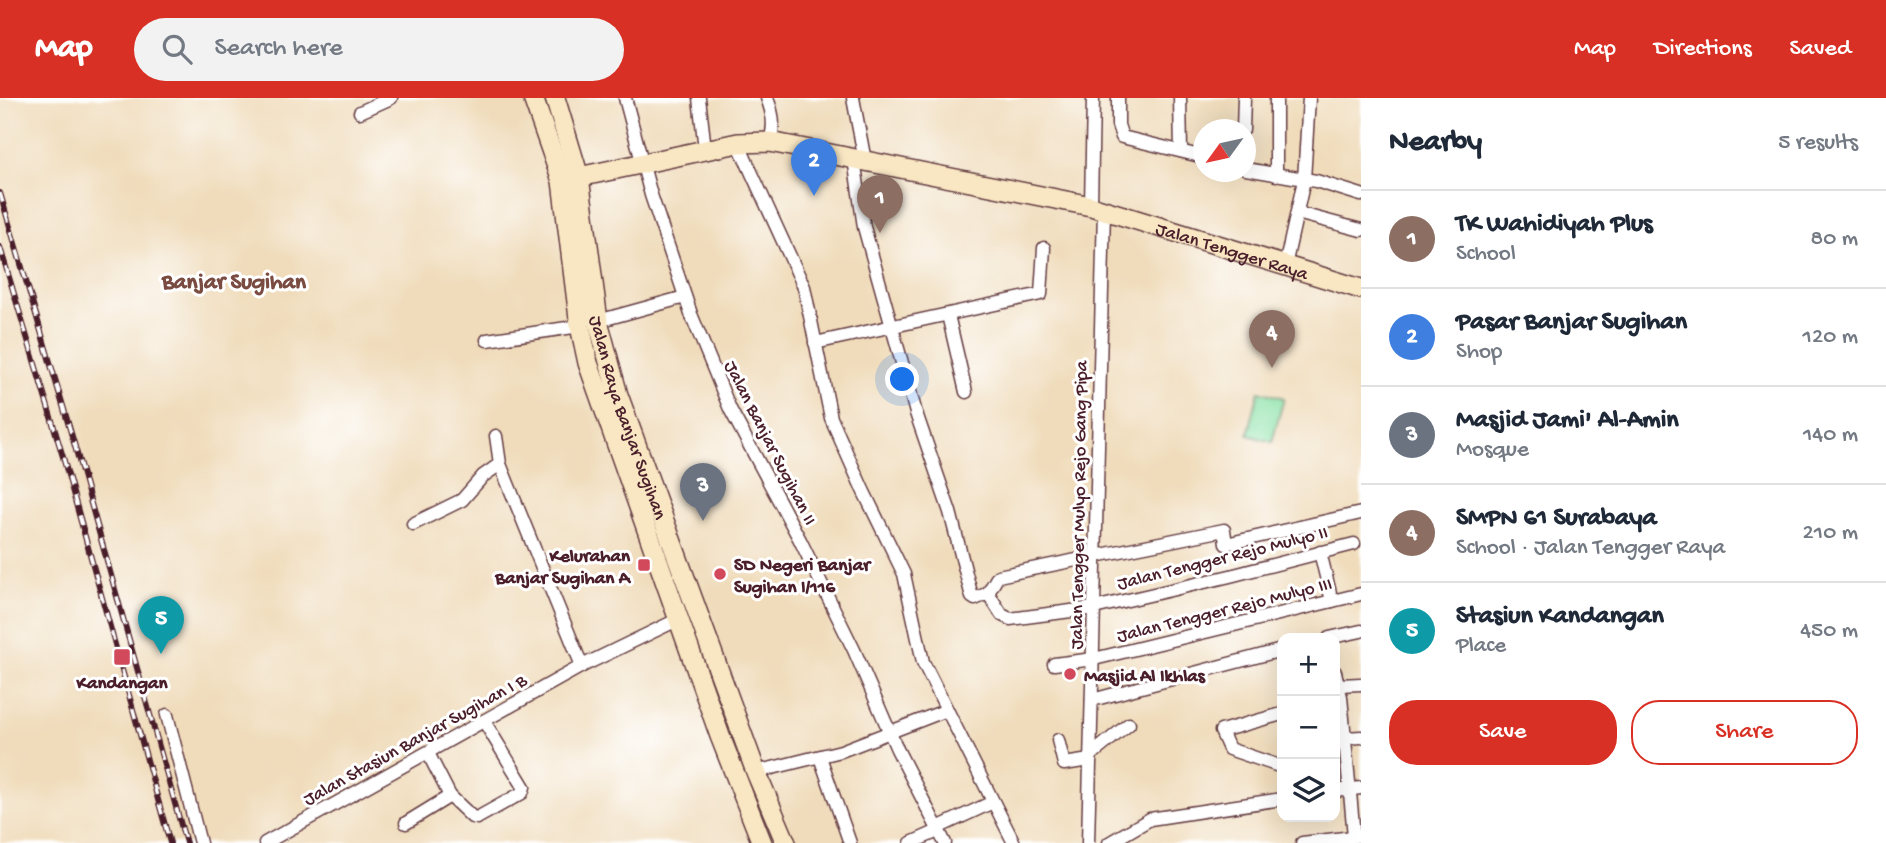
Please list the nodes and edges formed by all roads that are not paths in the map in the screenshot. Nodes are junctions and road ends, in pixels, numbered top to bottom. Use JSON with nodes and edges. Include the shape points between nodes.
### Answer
{"nodes":[{"id":1,"x":391,"y":98,"type":"edge"},
{"id":2,"x":533,"y":98,"type":"edge"},
{"id":3,"x":555,"y":98,"type":"edge"},
{"id":4,"x":625,"y":98,"type":"edge"},
{"id":5,"x":699,"y":98,"type":"edge"},
{"id":6,"x":767,"y":98,"type":"edge"},
{"id":7,"x":853,"y":98,"type":"edge"},
{"id":8,"x":1093,"y":98,"type":"edge"},
{"id":9,"x":1118,"y":98,"type":"edge"},
{"id":10,"x":1180,"y":98,"type":"edge"},
{"id":11,"x":1244,"y":98,"type":"edge"},
{"id":12,"x":1276,"y":98,"type":"edge"},
{"id":13,"x":1309,"y":98,"type":"edge"},
{"id":14,"x":360,"y":112,"type":"dead end"},
{"id":15,"x":1243,"y":119,"type":"edge"},
{"id":16,"x":770,"y":142,"type":"junction"},
{"id":17,"x":738,"y":143,"type":"junction"},
{"id":18,"x":705,"y":149,"type":"junction"},
{"id":19,"x":1181,"y":151,"type":"junction"},
{"id":20,"x":1193,"y":154,"type":"edge"},
{"id":21,"x":859,"y":160,"type":"junction"},
{"id":22,"x":642,"y":162,"type":"junction"},
{"id":23,"x":1256,"y":171,"type":"edge"},
{"id":24,"x":1276,"y":175,"type":"junction"},
{"id":25,"x":579,"y":177,"type":"junction"},
{"id":26,"x":1304,"y":180,"type":"junction"},
{"id":27,"x":1361,"y":195,"type":"edge"},
{"id":28,"x":1098,"y":208,"type":"junction"},
{"id":29,"x":1297,"y":213,"type":"junction"},
{"id":30,"x":1361,"y":230,"type":"edge"},
{"id":31,"x":1044,"y":248,"type":"dead end"},
{"id":32,"x":1285,"y":266,"type":"junction"},
{"id":33,"x":1361,"y":289,"type":"edge"},
{"id":34,"x":685,"y":297,"type":"junction"},
{"id":35,"x":948,"y":315,"type":"junction"},
{"id":36,"x":589,"y":324,"type":"junction"},
{"id":37,"x":892,"y":326,"type":"junction"},
{"id":38,"x":487,"y":340,"type":"dead end"},
{"id":39,"x":815,"y":342,"type":"junction"},
{"id":40,"x":966,"y":392,"type":"dead end"},
{"id":41,"x":496,"y":436,"type":"dead end"},
{"id":42,"x":500,"y":464,"type":"junction"},
{"id":43,"x":638,"y":473,"type":"junction"},
{"id":44,"x":1361,"y":513,"type":"edge"},
{"id":45,"x":413,"y":524,"type":"dead end"},
{"id":46,"x":1354,"y":544,"type":"dead end"},
{"id":47,"x":1320,"y":552,"type":"junction"},
{"id":48,"x":1094,"y":556,"type":"junction"},
{"id":49,"x":988,"y":593,"type":"junction"},
{"id":50,"x":1361,"y":594,"type":"edge"},
{"id":51,"x":1332,"y":601,"type":"junction"},
{"id":52,"x":1094,"y":608,"type":"junction"},
{"id":53,"x":679,"y":619,"type":"junction"},
{"id":54,"x":1361,"y":631,"type":"edge"},
{"id":55,"x":1340,"y":636,"type":"edge"},
{"id":56,"x":1277,"y":651,"type":"edge"},
{"id":57,"x":1094,"y":659,"type":"junction"},
{"id":58,"x":1054,"y":664,"type":"dead end"},
{"id":59,"x":582,"y":666,"type":"junction"},
{"id":60,"x":1361,"y":684,"type":"edge"},
{"id":61,"x":1340,"y":688,"type":"edge"},
{"id":62,"x":1091,"y":700,"type":"junction"},
{"id":63,"x":947,"y":710,"type":"junction"},
{"id":64,"x":166,"y":715,"type":"dead end"},
{"id":65,"x":1277,"y":715,"type":"edge"},
{"id":66,"x":484,"y":721,"type":"junction"},
{"id":67,"x":1129,"y":724,"type":"dead end"},
{"id":68,"x":889,"y":731,"type":"junction"},
{"id":69,"x":1361,"y":737,"type":"edge"},
{"id":70,"x":1058,"y":740,"type":"dead end"},
{"id":71,"x":1340,"y":742,"type":"edge"},
{"id":72,"x":428,"y":753,"type":"junction"},
{"id":73,"x":820,"y":757,"type":"junction"},
{"id":74,"x":1090,"y":757,"type":"junction"},
{"id":75,"x":1277,"y":765,"type":"edge"},
{"id":76,"x":756,"y":772,"type":"junction"},
{"id":77,"x":1348,"y":789,"type":"edge"},
{"id":78,"x":450,"y":796,"type":"junction"},
{"id":79,"x":1277,"y":800,"type":"edge"},
{"id":80,"x":993,"y":802,"type":"junction"},
{"id":81,"x":406,"y":823,"type":"dead end"},
{"id":82,"x":938,"y":830,"type":"junction"},
{"id":83,"x":1357,"y":836,"type":"edge"},
{"id":84,"x":200,"y":843,"type":"edge"},
{"id":85,"x":265,"y":843,"type":"edge"},
{"id":86,"x":762,"y":843,"type":"edge"},
{"id":87,"x":786,"y":843,"type":"edge"},
{"id":88,"x":850,"y":843,"type":"edge"},
{"id":89,"x":911,"y":843,"type":"edge"},
{"id":90,"x":945,"y":843,"type":"edge"},
{"id":91,"x":1014,"y":843,"type":"edge"},
{"id":92,"x":1088,"y":843,"type":"edge"},
{"id":93,"x":1109,"y":843,"type":"edge"},
{"id":94,"x":1302,"y":843,"type":"edge"}],
"edges":[{"from":1,"to":14,"type":"street"},
{"from":2,"to":36,"type":"main road","name":"Jalan Raya Banjar Sugihan","via":[[562,181]]},
{"from":3,"to":25,"type":"main road","name":"Jalan Raya Banjar Sugihan"},
{"from":4,"to":22,"type":"street","name":"Jalan Banjar Sugihan II"},
{"from":5,"to":18,"type":"street"},
{"from":6,"to":16,"type":"street","via":[[773,115]]},
{"from":7,"to":21,"type":"street"},
{"from":8,"to":28,"type":"street","name":"Jalan Tengger Mulyo Rejo Gang Pipa"},
{"from":9,"to":19,"type":"street","via":[[1122,137]]},
{"from":10,"to":19,"type":"street"},
{"from":11,"to":15,"type":"street"},
{"from":12,"to":24,"type":"street"},
{"from":13,"to":26,"type":"street"},
{"from":16,"to":17,"type":"main road","name":"Jalan Tengger Raya"},
{"from":16,"to":21,"type":"main road","name":"Jalan Tengger Raya"},
{"from":17,"to":18,"type":"main road","name":"Jalan Tengger Raya"},
{"from":17,"to":39,"type":"street","via":[[804,287]]},
{"from":18,"to":22,"type":"main road","name":"Jalan Tengger Raya"},
{"from":19,"to":20,"type":"street"},
{"from":21,"to":28,"type":"main road","name":"Jalan Tengger Raya"},
{"from":21,"to":37,"type":"street","via":[[864,227]]},
{"from":22,"to":25,"type":"main road","name":"Jalan Tengger Raya"},
{"from":22,"to":34,"type":"street","name":"Jalan Banjar Sugihan II"},
{"from":23,"to":24,"type":"street"},
{"from":24,"to":26,"type":"street"},
{"from":25,"to":36,"type":"main road","name":"Jalan Raya Banjar Sugihan"},
{"from":26,"to":27,"type":"street"},
{"from":26,"to":29,"type":"street"},
{"from":28,"to":32,"type":"main road","name":"Jalan Tengger Raya"},
{"from":28,"to":48,"type":"street","name":"Jalan Tengger Mulyo Rejo Gang Pipa"},
{"from":29,"to":30,"type":"street"},
{"from":29,"to":32,"type":"street"},
{"from":31,"to":35,"type":"street","via":[[1042,292]]},
{"from":32,"to":33,"type":"main road","name":"Jalan Tengger Raya"},
{"from":34,"to":36,"type":"street"},
{"from":34,"to":68,"type":"street","name":"Jalan Banjar Sugihan II","via":[[730,409],[800,540]]},
{"from":35,"to":37,"type":"street"},
{"from":35,"to":40,"type":"street"},
{"from":36,"to":38,"type":"street"},
{"from":36,"to":43,"type":"main road","name":"Jalan Raya Banjar Sugihan","via":[[588,363],[601,405]]},
{"from":37,"to":39,"type":"street"},
{"from":37,"to":49,"type":"street","via":[[972,597]]},
{"from":39,"to":63,"type":"street","via":[[831,418],[904,573],[923,662]]},
{"from":41,"to":42,"type":"street"},
{"from":42,"to":45,"type":"street","via":[[462,500]]},
{"from":42,"to":59,"type":"street"},
{"from":43,"to":53,"type":"main road","name":"Jalan Raya Banjar Sugihan"},
{"from":43,"to":76,"type":"main road","name":"Jalan Raya Banjar Sugihan"},
{"from":44,"to":48,"type":"street","via":[[1226,544],[1224,530]]},
{"from":46,"to":47,"type":"street","name":"Jalan Tengger Rejo Mulyo II"},
{"from":47,"to":51,"type":"street"},
{"from":47,"to":52,"type":"street","name":"Jalan Tengger Rejo Mulyo II"},
{"from":48,"to":49,"type":"street","via":[[998,576]]},
{"from":48,"to":52,"type":"street","name":"Jalan Tengger Mulyo Rejo Gang Pipa"},
{"from":49,"to":52,"type":"street","name":"Jalan Tengger Rejo Mulyo II","via":[[1002,615],[1010,619]]},
{"from":50,"to":51,"type":"street","name":"Jalan Tengger Rejo Mulyo III"},
{"from":51,"to":57,"type":"street","name":"Jalan Tengger Rejo Mulyo III"},
{"from":52,"to":57,"type":"street","name":"Jalan Tengger Mulyo Rejo Gang Pipa"},
{"from":53,"to":59,"type":"street","name":"Jalan Stasiun Banjar Sugihan I B"},
{"from":53,"to":86,"type":"main road","name":"Jalan Raya Banjar Sugihan"},
{"from":54,"to":55,"type":"street"},
{"from":56,"to":62,"type":"street"},
{"from":57,"to":58,"type":"street","name":"Jalan Tengger Rejo Mulyo III"},
{"from":57,"to":62,"type":"street","name":"Jalan Tengger Mulyo Rejo Gang Pipa"},
{"from":59,"to":66,"type":"street","name":"Jalan Stasiun Banjar Sugihan I B"},
{"from":60,"to":61,"type":"street"},
{"from":62,"to":74,"type":"street","name":"Jalan Tengger Mulyo Rejo Gang Pipa"},
{"from":63,"to":68,"type":"street"},
{"from":63,"to":80,"type":"street"},
{"from":64,"to":84,"type":"street"},
{"from":65,"to":75,"type":"street","via":[[1222,731],[1230,749]]},
{"from":66,"to":72,"type":"street","name":"Jalan Stasiun Banjar Sugihan I B"},
{"from":66,"to":78,"type":"street","via":[[524,790],[475,818]]},
{"from":67,"to":74,"type":"street"},
{"from":68,"to":73,"type":"street"},
{"from":68,"to":82,"type":"street","name":"Jalan Banjar Sugihan II"},
{"from":69,"to":71,"type":"street"},
{"from":70,"to":74,"type":"street","via":[[1064,764]]},
{"from":71,"to":77,"type":"street"},
{"from":72,"to":78,"type":"street"},
{"from":72,"to":85,"type":"street","name":"Jalan Stasiun Banjar Sugihan I B"},
{"from":73,"to":76,"type":"street"},
{"from":73,"to":88,"type":"street"},
{"from":74,"to":92,"type":"street","name":"Jalan Tengger Mulyo Rejo Gang Pipa"},
{"from":76,"to":87,"type":"main road","name":"Jalan Raya Banjar Sugihan"},
{"from":77,"to":83,"type":"street"},
{"from":78,"to":81,"type":"street"},
{"from":79,"to":93,"type":"street","via":[[1150,819]]},
{"from":80,"to":82,"type":"street"},
{"from":80,"to":91,"type":"street"},
{"from":82,"to":89,"type":"street"},
{"from":82,"to":90,"type":"street","name":"Jalan Banjar Sugihan II"},
{"from":83,"to":94,"type":"street"}]}
